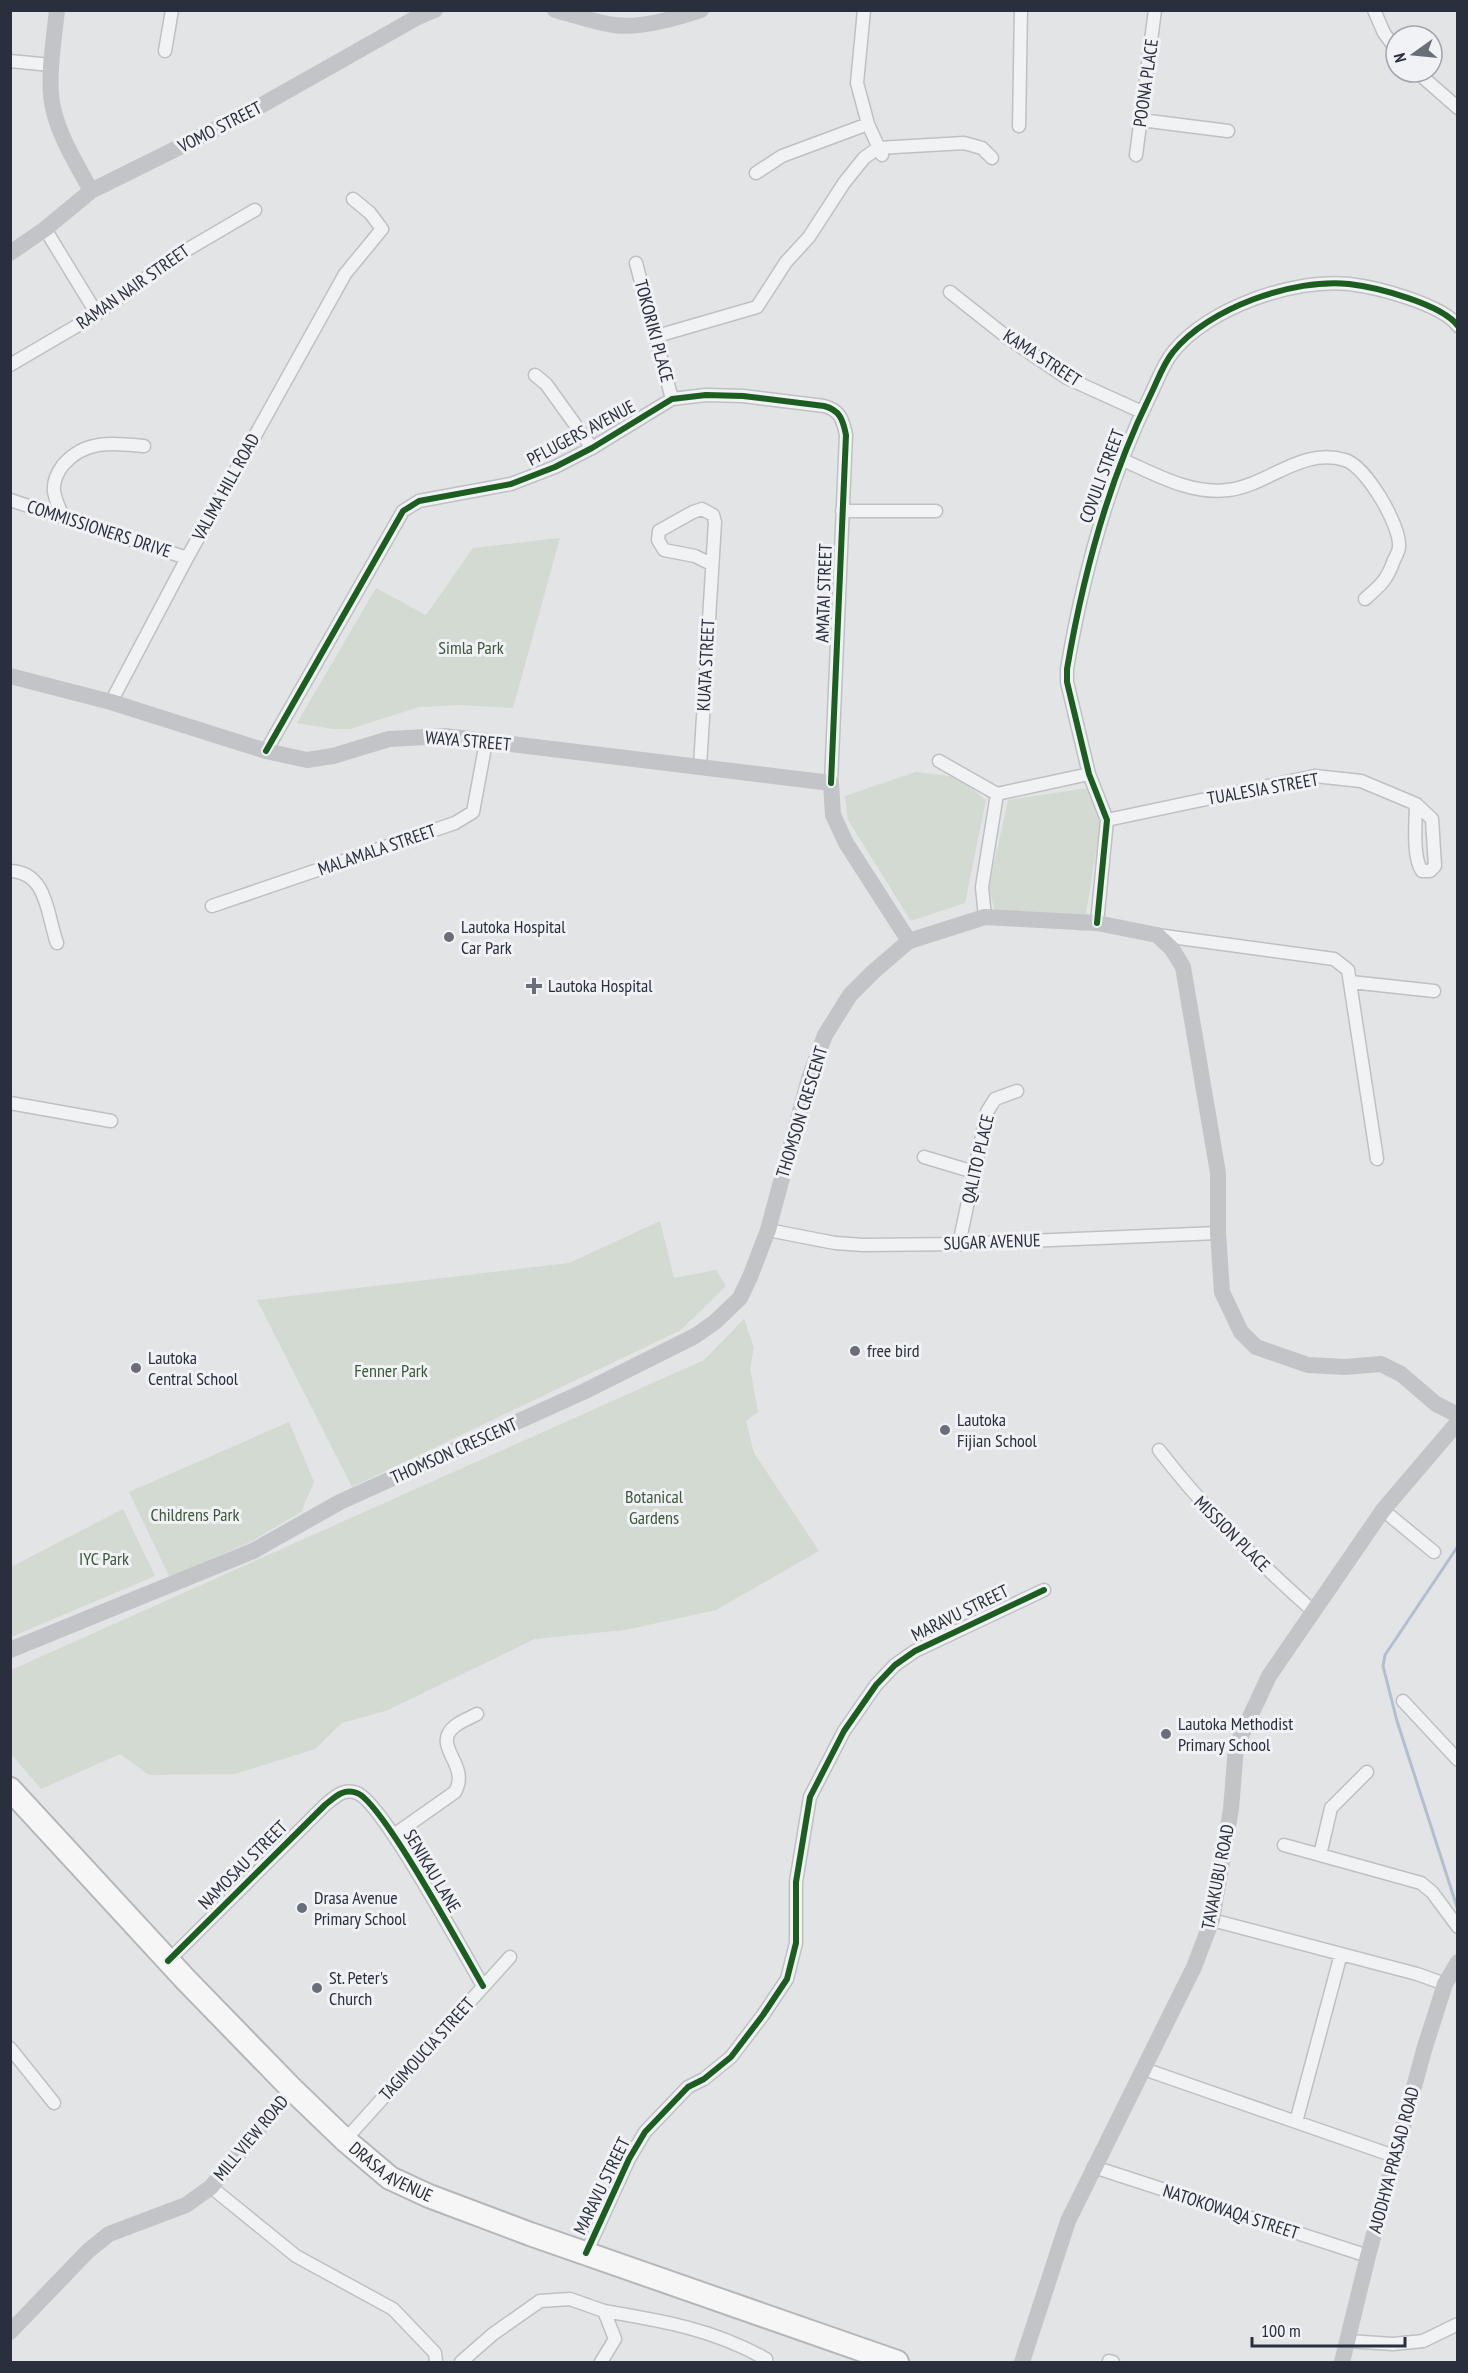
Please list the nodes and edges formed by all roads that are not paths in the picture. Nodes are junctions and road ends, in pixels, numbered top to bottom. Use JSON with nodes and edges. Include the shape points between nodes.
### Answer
{"nodes":[{"id":1,"x":57,"y":10,"type":"edge"},
{"id":2,"x":172,"y":10,"type":"edge"},
{"id":3,"x":435,"y":10,"type":"edge"},
{"id":4,"x":555,"y":10,"type":"edge"},
{"id":5,"x":701,"y":10,"type":"edge"},
{"id":6,"x":864,"y":10,"type":"edge"},
{"id":7,"x":1021,"y":10,"type":"edge"},
{"id":8,"x":1155,"y":10,"type":"edge"},
{"id":9,"x":1374,"y":10,"type":"edge"},
{"id":10,"x":1384,"y":33,"type":"edge"},
{"id":11,"x":165,"y":51,"type":"dead end"},
{"id":12,"x":10,"y":62,"type":"edge"},
{"id":13,"x":51,"y":65,"type":"junction"},
{"id":14,"x":1431,"y":84,"type":"edge"},
{"id":15,"x":1458,"y":108,"type":"edge"},
{"id":16,"x":1141,"y":120,"type":"junction"},
{"id":17,"x":868,"y":124,"type":"junction"},
{"id":18,"x":1019,"y":126,"type":"dead end"},
{"id":19,"x":1228,"y":131,"type":"dead end"},
{"id":20,"x":880,"y":153,"type":"junction"},
{"id":21,"x":1136,"y":155,"type":"dead end"},
{"id":22,"x":992,"y":158,"type":"dead end"},
{"id":23,"x":756,"y":173,"type":"dead end"},
{"id":24,"x":91,"y":191,"type":"junction"},
{"id":25,"x":353,"y":199,"type":"dead end"},
{"id":26,"x":255,"y":210,"type":"dead end"},
{"id":27,"x":45,"y":229,"type":"junction"},
{"id":28,"x":10,"y":253,"type":"edge"},
{"id":29,"x":636,"y":263,"type":"dead end"},
{"id":30,"x":950,"y":292,"type":"dead end"},
{"id":31,"x":97,"y":314,"type":"junction"},
{"id":32,"x":1458,"y":326,"type":"edge"},
{"id":33,"x":657,"y":336,"type":"junction"},
{"id":34,"x":10,"y":365,"type":"edge"},
{"id":35,"x":535,"y":375,"type":"dead end"},
{"id":36,"x":672,"y":399,"type":"junction"},
{"id":37,"x":833,"y":408,"type":"joint"},
{"id":38,"x":1142,"y":412,"type":"junction"},
{"id":39,"x":144,"y":446,"type":"dead end"},
{"id":40,"x":592,"y":448,"type":"junction"},
{"id":41,"x":1123,"y":460,"type":"junction"},
{"id":42,"x":10,"y":500,"type":"edge"},
{"id":43,"x":842,"y":511,"type":"junction"},
{"id":44,"x":936,"y":511,"type":"dead end"},
{"id":45,"x":63,"y":517,"type":"junction"},
{"id":46,"x":187,"y":558,"type":"junction"},
{"id":47,"x":711,"y":564,"type":"junction"},
{"id":48,"x":1365,"y":599,"type":"dead end"},
{"id":49,"x":10,"y":676,"type":"edge"},
{"id":50,"x":111,"y":702,"type":"junction"},
{"id":51,"x":486,"y":742,"type":"junction"},
{"id":52,"x":266,"y":751,"type":"junction"},
{"id":53,"x":939,"y":761,"type":"dead end"},
{"id":54,"x":700,"y":766,"type":"junction"},
{"id":55,"x":1089,"y":774,"type":"junction"},
{"id":56,"x":831,"y":783,"type":"junction"},
{"id":57,"x":997,"y":794,"type":"junction"},
{"id":58,"x":1416,"y":804,"type":"junction"},
{"id":59,"x":1107,"y":820,"type":"junction"},
{"id":60,"x":10,"y":871,"type":"edge"},
{"id":61,"x":212,"y":906,"type":"dead end"},
{"id":62,"x":985,"y":917,"type":"junction"},
{"id":63,"x":1097,"y":923,"type":"junction"},
{"id":64,"x":1157,"y":934,"type":"junction"},
{"id":65,"x":909,"y":941,"type":"junction"},
{"id":66,"x":57,"y":943,"type":"dead end"},
{"id":67,"x":1351,"y":982,"type":"junction"},
{"id":68,"x":1434,"y":992,"type":"dead end"},
{"id":69,"x":1017,"y":1091,"type":"dead end"},
{"id":70,"x":10,"y":1103,"type":"edge"},
{"id":71,"x":111,"y":1121,"type":"dead end"},
{"id":72,"x":924,"y":1157,"type":"dead end"},
{"id":73,"x":1377,"y":1159,"type":"dead end"},
{"id":74,"x":974,"y":1172,"type":"junction"},
{"id":75,"x":768,"y":1230,"type":"junction"},
{"id":76,"x":1218,"y":1233,"type":"junction"},
{"id":77,"x":959,"y":1244,"type":"junction"},
{"id":78,"x":1458,"y":1415,"type":"edge"},
{"id":79,"x":1458,"y":1422,"type":"edge"},
{"id":80,"x":1159,"y":1449,"type":"dead end"},
{"id":81,"x":1383,"y":1510,"type":"junction"},
{"id":82,"x":1434,"y":1552,"type":"dead end"},
{"id":83,"x":1044,"y":1590,"type":"dead end"},
{"id":84,"x":1313,"y":1611,"type":"junction"},
{"id":85,"x":10,"y":1650,"type":"edge"},
{"id":86,"x":1402,"y":1701,"type":"dead end"},
{"id":87,"x":477,"y":1714,"type":"dead end"},
{"id":88,"x":1458,"y":1760,"type":"edge"},
{"id":89,"x":1367,"y":1772,"type":"dead end"},
{"id":90,"x":10,"y":1789,"type":"edge"},
{"id":91,"x":340,"y":1792,"type":"joint"},
{"id":92,"x":394,"y":1835,"type":"junction"},
{"id":93,"x":1284,"y":1845,"type":"dead end"},
{"id":94,"x":1320,"y":1855,"type":"junction"},
{"id":95,"x":1212,"y":1920,"type":"junction"},
{"id":96,"x":1458,"y":1927,"type":"edge"},
{"id":97,"x":1341,"y":1954,"type":"junction"},
{"id":98,"x":510,"y":1957,"type":"dead end"},
{"id":99,"x":168,"y":1961,"type":"junction"},
{"id":100,"x":1458,"y":1962,"type":"edge"},
{"id":101,"x":1445,"y":1984,"type":"junction"},
{"id":102,"x":483,"y":1986,"type":"junction"},
{"id":103,"x":10,"y":2048,"type":"edge"},
{"id":104,"x":1144,"y":2069,"type":"junction"},
{"id":105,"x":292,"y":2089,"type":"junction"},
{"id":106,"x":54,"y":2103,"type":"dead end"},
{"id":107,"x":1296,"y":2122,"type":"junction"},
{"id":108,"x":345,"y":2140,"type":"junction"},
{"id":109,"x":1394,"y":2156,"type":"junction"},
{"id":110,"x":1094,"y":2167,"type":"junction"},
{"id":111,"x":211,"y":2187,"type":"junction"},
{"id":112,"x":586,"y":2253,"type":"junction"},
{"id":113,"x":1368,"y":2256,"type":"junction"},
{"id":114,"x":604,"y":2311,"type":"junction"},
{"id":115,"x":1458,"y":2324,"type":"edge"},
{"id":116,"x":12,"y":2327,"type":"edge"},
{"id":117,"x":1348,"y":2341,"type":"junction"},
{"id":118,"x":436,"y":2362,"type":"edge"},
{"id":119,"x":461,"y":2362,"type":"edge"},
{"id":120,"x":601,"y":2362,"type":"edge"},
{"id":121,"x":766,"y":2362,"type":"edge"},
{"id":122,"x":897,"y":2362,"type":"edge"},
{"id":123,"x":1022,"y":2362,"type":"edge"},
{"id":124,"x":1342,"y":2362,"type":"edge"}],
"edges":[{"from":1,"to":13,"type":"main road"},
{"from":2,"to":11,"type":"street"},
{"from":3,"to":24,"type":"main road","name":"VOMO STREET","via":[[246,114]]},
{"from":4,"to":5,"type":"main road","via":[[616,25],[668,19]]},
{"from":6,"to":17,"type":"street","via":[[857,83]]},
{"from":7,"to":18,"type":"street"},
{"from":8,"to":16,"type":"street","name":"POONA PLACE"},
{"from":9,"to":10,"type":"street"},
{"from":12,"to":13,"type":"street"},
{"from":13,"to":24,"type":"main road","via":[[53,110]]},
{"from":14,"to":15,"type":"street"},
{"from":16,"to":19,"type":"street"},
{"from":16,"to":21,"type":"street","name":"POONA PLACE"},
{"from":17,"to":20,"type":"street"},
{"from":17,"to":23,"type":"street","via":[[782,156]]},
{"from":20,"to":22,"type":"street","via":[[963,143],[982,148]]},
{"from":20,"to":33,"type":"street","via":[[864,158],[844,183],[757,307]]},
{"from":24,"to":27,"type":"main road","name":"VOMO STREET"},
{"from":25,"to":46,"type":"street","name":"VALIMA HILL ROAD","via":[[382,229],[345,274]]},
{"from":26,"to":31,"type":"street","name":"RAMAN NAIR STREET","via":[[173,258]]},
{"from":27,"to":28,"type":"main road","name":"VOMO STREET"},
{"from":27,"to":31,"type":"street"},
{"from":29,"to":33,"type":"street","name":"TOKORIKI PLACE"},
{"from":30,"to":38,"type":"street","name":"KAMA STREET","via":[[1066,378]]},
{"from":31,"to":34,"type":"street","name":"RAMAN NAIR STREET"},
{"from":32,"to":38,"type":"street","name":"COVULI STREET","via":[[1430,307],[1358,285],[1322,284],[1275,294],[1239,304],[1192,330],[1171,353]]},
{"from":33,"to":36,"type":"street","name":"TOKORIKI PLACE"},
{"from":35,"to":40,"type":"street","via":[[546,384]]},
{"from":36,"to":37,"type":"street","name":"PFLUGERS AVENUE","via":[[743,396]]},
{"from":36,"to":40,"type":"street","name":"PFLUGERS AVENUE"},
{"from":37,"to":43,"type":"street","name":"AMATAI STREET","via":[[843,420],[846,435]]},
{"from":38,"to":41,"type":"street","name":"COVULI STREET"},
{"from":39,"to":45,"type":"street","via":[[102,444],[75,454],[55,479]]},
{"from":40,"to":52,"type":"street","name":"PFLUGERS AVENUE","via":[[511,484],[419,501],[403,512]]},
{"from":41,"to":48,"type":"street","via":[[1184,487],[1227,490],[1265,479],[1308,458],[1347,460],[1371,482],[1384,503],[1399,546],[1387,579]]},
{"from":41,"to":55,"type":"street","name":"COVULI STREET","via":[[1092,551],[1067,669]]},
{"from":42,"to":45,"type":"street","name":"COMMISSIONERS DRIVE"},
{"from":43,"to":44,"type":"street"},
{"from":43,"to":56,"type":"street","name":"AMATAI STREET"},
{"from":45,"to":46,"type":"street","name":"COMMISSIONERS DRIVE"},
{"from":46,"to":50,"type":"street","name":"VALIMA HILL ROAD"},
{"from":47,"to":47,"type":"street","name":"KUATA STREET","via":[[715,522],[708,510],[693,512],[659,531],[658,540],[664,550],[695,556]]},
{"from":47,"to":54,"type":"street","name":"KUATA STREET"},
{"from":49,"to":50,"type":"main road","name":"WAYA STREET"},
{"from":50,"to":52,"type":"main road","name":"WAYA STREET"},
{"from":51,"to":52,"type":"main road","name":"WAYA STREET","via":[[445,736],[388,739],[307,760]]},
{"from":51,"to":54,"type":"main road","name":"WAYA STREET"},
{"from":51,"to":61,"type":"street","name":"MALAMALA STREET","via":[[473,812],[454,823]]},
{"from":53,"to":57,"type":"street"},
{"from":54,"to":56,"type":"main road","name":"WAYA STREET"},
{"from":55,"to":57,"type":"street"},
{"from":55,"to":59,"type":"street","name":"COVULI STREET"},
{"from":56,"to":65,"type":"main road","name":"AMATAI STREET","via":[[833,815],[846,843]]},
{"from":57,"to":62,"type":"street","via":[[982,887]]},
{"from":58,"to":58,"type":"street","via":[[1418,866],[1422,871],[1430,871],[1435,866],[1432,819]]},
{"from":58,"to":59,"type":"street","name":"TUALESIA STREET","via":[[1361,781],[1315,776]]},
{"from":59,"to":63,"type":"street","name":"COVULI STREET"},
{"from":60,"to":66,"type":"street","via":[[25,874],[39,885]]},
{"from":62,"to":63,"type":"main road","name":"THOMSON CRESCENT"},
{"from":62,"to":65,"type":"main road","name":"THOMSON CRESCENT"},
{"from":63,"to":64,"type":"main road","name":"THOMSON CRESCENT"},
{"from":64,"to":67,"type":"street","via":[[1334,959],[1348,970]]},
{"from":64,"to":76,"type":"main road","via":[[1182,967],[1218,1173]]},
{"from":65,"to":75,"type":"main road","name":"THOMSON CRESCENT","via":[[850,995],[825,1035],[809,1078]]},
{"from":67,"to":68,"type":"street"},
{"from":67,"to":73,"type":"street"},
{"from":69,"to":74,"type":"street","name":"QALITO PLACE","via":[[990,1103]]},
{"from":70,"to":71,"type":"street"},
{"from":72,"to":74,"type":"street"},
{"from":74,"to":77,"type":"street","name":"QALITO PLACE"},
{"from":75,"to":77,"type":"street","name":"SUGAR AVENUE","via":[[836,1243]]},
{"from":75,"to":85,"type":"main road","name":"THOMSON CRESCENT","via":[[740,1298],[695,1336],[583,1392],[340,1502],[254,1551]]},
{"from":76,"to":77,"type":"street","name":"SUGAR AVENUE"},
{"from":76,"to":78,"type":"main road","via":[[1222,1292],[1241,1332],[1256,1347],[1308,1365],[1381,1364]]},
{"from":79,"to":81,"type":"main road","name":"TAVAKUBU ROAD"},
{"from":80,"to":84,"type":"street","name":"MISSION PLACE","via":[[1245,1550]]},
{"from":81,"to":82,"type":"street"},
{"from":81,"to":84,"type":"main road","name":"TAVAKUBU ROAD"},
{"from":83,"to":112,"type":"street","name":"MARAVU STREET","via":[[915,1651],[895,1665],[844,1731],[810,1797],[796,1882],[796,1943],[786,1979],[731,2057],[688,2087],[645,2132],[628,2159]]},
{"from":84,"to":95,"type":"main road","name":"TAVAKUBU ROAD","via":[[1269,1676],[1236,1747],[1231,1809]]},
{"from":86,"to":88,"type":"street"},
{"from":87,"to":92,"type":"street","via":[[447,1733],[448,1751],[459,1771],[460,1782],[454,1792]]},
{"from":89,"to":94,"type":"street","via":[[1331,1808]]},
{"from":90,"to":99,"type":"highway","name":"DRASA AVENUE"},
{"from":91,"to":92,"type":"street","name":"SENIKAU LANE","via":[[363,1796]]},
{"from":91,"to":99,"type":"street","name":"NAMOSAU STREET"},
{"from":92,"to":102,"type":"street","name":"SENIKAU LANE"},
{"from":93,"to":94,"type":"street"},
{"from":94,"to":96,"type":"street","via":[[1421,1883]]},
{"from":95,"to":97,"type":"street"},
{"from":95,"to":104,"type":"main road","name":"TAVAKUBU ROAD","via":[[1194,1967]]},
{"from":97,"to":101,"type":"street"},
{"from":97,"to":107,"type":"street"},
{"from":98,"to":102,"type":"street","name":"TAGIMOUCIA STREET"},
{"from":99,"to":105,"type":"highway","name":"DRASA AVENUE"},
{"from":100,"to":101,"type":"main road","name":"AJODHYA PRASAD ROAD"},
{"from":101,"to":109,"type":"main road","name":"AJODHYA PRASAD ROAD"},
{"from":102,"to":108,"type":"street","name":"TAGIMOUCIA STREET"},
{"from":103,"to":106,"type":"street"},
{"from":104,"to":107,"type":"street"},
{"from":104,"to":110,"type":"main road","name":"TAVAKUBU ROAD"},
{"from":105,"to":108,"type":"highway","name":"DRASA AVENUE"},
{"from":105,"to":111,"type":"main road","name":"MILL VIEW ROAD"},
{"from":107,"to":109,"type":"street"},
{"from":108,"to":112,"type":"highway","name":"DRASA AVENUE","via":[[390,2178]]},
{"from":109,"to":113,"type":"main road","name":"AJODHYA PRASAD ROAD"},
{"from":110,"to":113,"type":"street","name":"NATOKOWAQA STREET"},
{"from":110,"to":123,"type":"main road","name":"TAVAKUBU ROAD","via":[[1068,2221]]},
{"from":111,"to":116,"type":"main road","name":"MILL VIEW ROAD","via":[[186,2205],[110,2234]]},
{"from":111,"to":118,"type":"street","via":[[296,2256],[393,2309],[435,2353]]},
{"from":112,"to":122,"type":"highway","name":"DRASA AVENUE"},
{"from":113,"to":117,"type":"main road","name":"AJODHYA PRASAD ROAD"},
{"from":114,"to":119,"type":"street","via":[[570,2299],[540,2301]]},
{"from":114,"to":120,"type":"street","via":[[615,2339]]},
{"from":114,"to":121,"type":"street","via":[[682,2324],[740,2345]]},
{"from":115,"to":117,"type":"street","via":[[1423,2341]]},
{"from":117,"to":124,"type":"main road","name":"AJODHYA PRASAD ROAD"}]}
